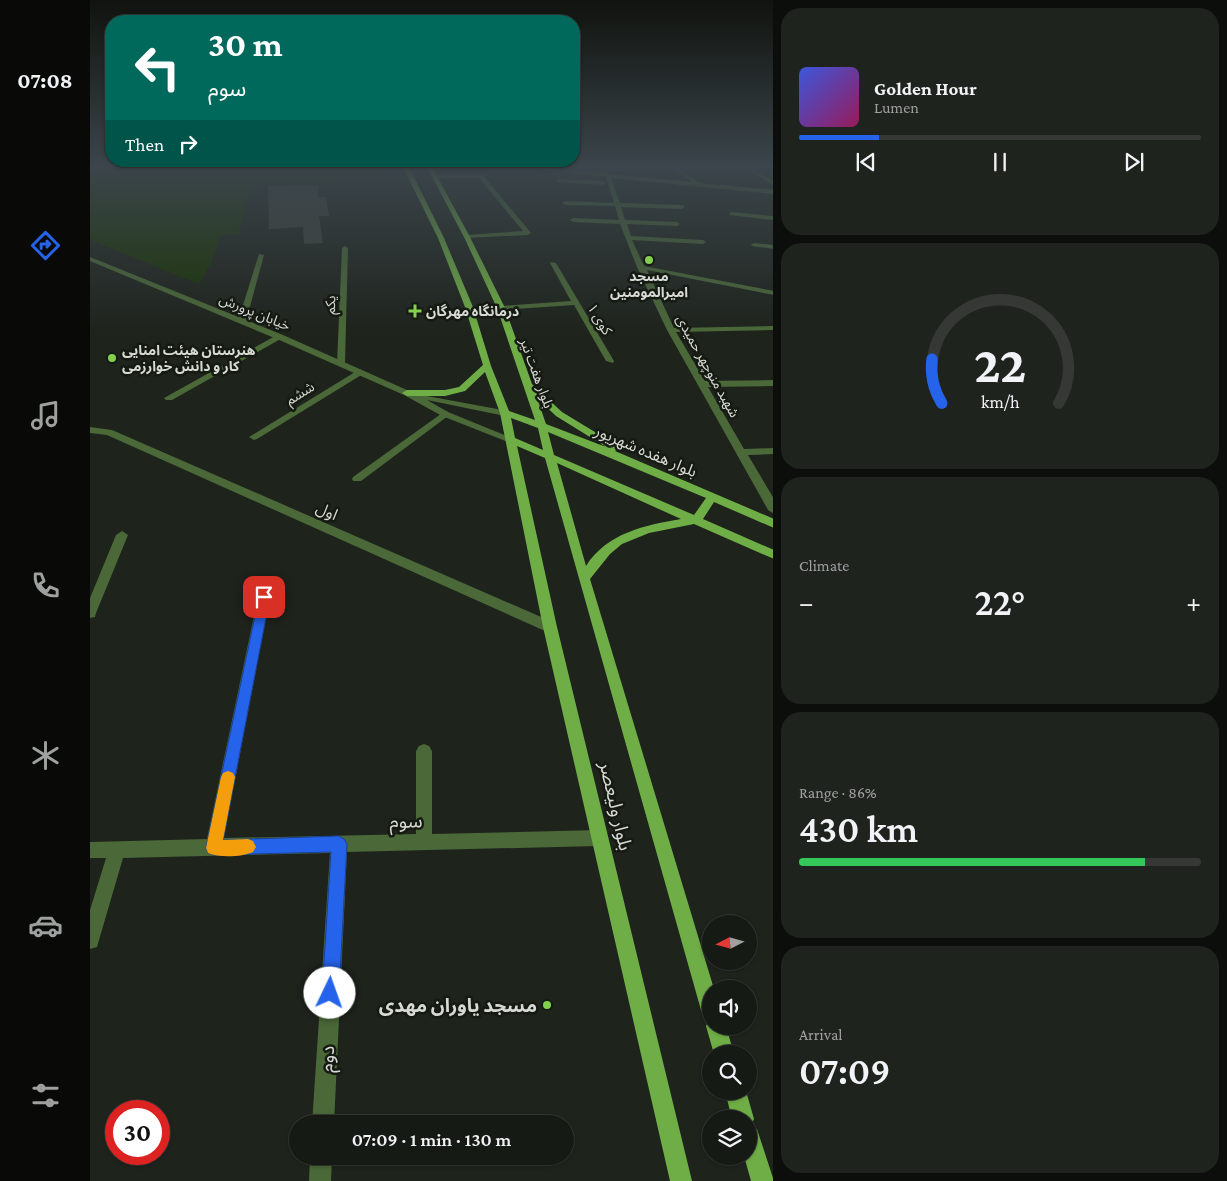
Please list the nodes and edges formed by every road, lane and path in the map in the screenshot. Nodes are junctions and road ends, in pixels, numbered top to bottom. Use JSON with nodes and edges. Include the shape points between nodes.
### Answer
{"nodes":[{"id":1,"x":435,"y":222,"type":"edge"},
{"id":2,"x":458,"y":222,"type":"edge"},
{"id":3,"x":519,"y":222,"type":"edge"},
{"id":4,"x":622,"y":222,"type":"edge"},
{"id":5,"x":625,"y":222,"type":"edge"},
{"id":6,"x":677,"y":224,"type":"dead end"},
{"id":7,"x":467,"y":237,"type":"junction"},
{"id":8,"x":628,"y":238,"type":"junction"},
{"id":9,"x":703,"y":242,"type":"dead end"},
{"id":10,"x":754,"y":245,"type":"dead end"},
{"id":11,"x":773,"y":247,"type":"edge"},
{"id":12,"x":344,"y":248,"type":"dead end"},
{"id":13,"x":261,"y":254,"type":"dead end"},
{"id":14,"x":90,"y":259,"type":"edge"},
{"id":15,"x":553,"y":263,"type":"dead end"},
{"id":16,"x":640,"y":267,"type":"junction"},
{"id":17,"x":773,"y":293,"type":"edge"},
{"id":18,"x":576,"y":303,"type":"junction"},
{"id":19,"x":501,"y":308,"type":"junction"},
{"id":20,"x":242,"y":321,"type":"junction"},
{"id":21,"x":773,"y":328,"type":"edge"},
{"id":22,"x":671,"y":330,"type":"junction"},
{"id":23,"x":280,"y":337,"type":"junction"},
{"id":24,"x":610,"y":361,"type":"dead end"},
{"id":25,"x":341,"y":363,"type":"junction"},
{"id":26,"x":487,"y":366,"type":"junction"},
{"id":27,"x":360,"y":372,"type":"junction"},
{"id":28,"x":773,"y":383,"type":"edge"},
{"id":29,"x":526,"y":384,"type":"junction"},
{"id":30,"x":702,"y":384,"type":"junction"},
{"id":31,"x":407,"y":393,"type":"junction"},
{"id":32,"x":169,"y":398,"type":"dead end"},
{"id":33,"x":505,"y":413,"type":"junction"},
{"id":34,"x":445,"y":414,"type":"junction"},
{"id":35,"x":542,"y":426,"type":"junction"},
{"id":36,"x":90,"y":430,"type":"edge"},
{"id":37,"x":254,"y":437,"type":"dead end"},
{"id":38,"x":512,"y":440,"type":"junction"},
{"id":39,"x":773,"y":450,"type":"edge"},
{"id":40,"x":740,"y":452,"type":"junction"},
{"id":41,"x":549,"y":455,"type":"junction"},
{"id":42,"x":646,"y":468,"type":"junction"},
{"id":43,"x":357,"y":479,"type":"dead end"},
{"id":44,"x":712,"y":497,"type":"junction"},
{"id":45,"x":773,"y":510,"type":"edge"},
{"id":46,"x":697,"y":520,"type":"junction"},
{"id":47,"x":773,"y":524,"type":"edge"},
{"id":48,"x":122,"y":535,"type":"dead end"},
{"id":49,"x":773,"y":555,"type":"edge"},
{"id":50,"x":584,"y":579,"type":"junction"},
{"id":51,"x":264,"y":597,"type":"dead end"},
{"id":52,"x":90,"y":613,"type":"edge"},
{"id":53,"x":550,"y":627,"type":"junction"},
{"id":54,"x":424,"y":751,"type":"dead end"},
{"id":55,"x":599,"y":838,"type":"junction"},
{"id":56,"x":424,"y":842,"type":"junction"},
{"id":57,"x":339,"y":844,"type":"junction"},
{"id":58,"x":214,"y":848,"type":"junction"},
{"id":59,"x":90,"y":850,"type":"edge"},
{"id":60,"x":117,"y":850,"type":"junction"},
{"id":61,"x":90,"y":940,"type":"edge"},
{"id":62,"x":702,"y":980,"type":"edge"},
{"id":63,"x":324,"y":1115,"type":"edge"},
{"id":64,"x":757,"y":1164,"type":"edge"},
{"id":65,"x":321,"y":1165,"type":"edge"},
{"id":66,"x":320,"y":1181,"type":"edge"},
{"id":67,"x":681,"y":1181,"type":"edge"},
{"id":68,"x":762,"y":1181,"type":"edge"}],
"edges":[{"from":1,"to":26,"type":"main road","via":[[469,307]]},
{"from":2,"to":7,"type":"main road","name":"بلوار هفت تیر"},
{"from":3,"to":7,"type":"street","via":[[528,233]]},
{"from":4,"to":8,"type":"street","name":"شهبد منوچهر حمیدی"},
{"from":5,"to":6,"type":"street"},
{"from":7,"to":19,"type":"main road","name":"بلوار هفت تیر"},
{"from":8,"to":9,"type":"street"},
{"from":8,"to":16,"type":"street","name":"شهبد منوچهر حمیدی"},
{"from":10,"to":11,"type":"street"},
{"from":12,"to":25,"type":"street","name":"یکم"},
{"from":13,"to":20,"type":"street"},
{"from":14,"to":20,"type":"street","name":"خیابان پرورش"},
{"from":15,"to":18,"type":"street"},
{"from":16,"to":17,"type":"street"},
{"from":16,"to":22,"type":"street","name":"شهبد منوچهر حمیدی"},
{"from":18,"to":19,"type":"street","name":"کوی ۱"},
{"from":18,"to":24,"type":"street","name":"کوی ۱"},
{"from":19,"to":29,"type":"main road","name":"بلوار هفت تیر"},
{"from":20,"to":23,"type":"street","name":"خیابان پرورش"},
{"from":21,"to":22,"type":"street"},
{"from":22,"to":30,"type":"street","name":"شهبد منوچهر حمیدی"},
{"from":23,"to":25,"type":"street","name":"خیابان پرورش"},
{"from":23,"to":32,"type":"street"},
{"from":25,"to":27,"type":"street","name":"خیابان پرورش"},
{"from":26,"to":31,"type":"main road","via":[[462,389],[445,393]]},
{"from":26,"to":33,"type":"main road"},
{"from":27,"to":31,"type":"street","name":"خیابان پرورش"},
{"from":27,"to":37,"type":"street","name":"ششم"},
{"from":28,"to":30,"type":"street"},
{"from":29,"to":35,"type":"main road","name":"بلوار هفت تیر"},
{"from":29,"to":42,"type":"main road","via":[[559,414]]},
{"from":30,"to":40,"type":"street","name":"شهبد منوچهر حمیدی"},
{"from":31,"to":33,"type":"street","name":"خیابان پرورش"},
{"from":31,"to":34,"type":"street","name":"خیابان پرورش"},
{"from":33,"to":35,"type":"main road","name":"بلوار هفده شهریور"},
{"from":33,"to":38,"type":"main road"},
{"from":34,"to":38,"type":"street","name":"خیابان پرورش"},
{"from":34,"to":43,"type":"street"},
{"from":35,"to":41,"type":"main road","name":"بلوار هفت تیر"},
{"from":35,"to":42,"type":"main road","name":"بلوار هفده شهریور"},
{"from":36,"to":53,"type":"street","name":"اول","via":[[109,432]]},
{"from":38,"to":41,"type":"main road"},
{"from":38,"to":53,"type":"main road","name":"بلوار ولیعصر"},
{"from":39,"to":40,"type":"street"},
{"from":40,"to":45,"type":"street","name":"شهبد منوچهر حمیدی"},
{"from":41,"to":46,"type":"main road"},
{"from":41,"to":50,"type":"main road","name":"بلوار ولیعصر"},
{"from":42,"to":44,"type":"main road","name":"بلوار هفده شهریور"},
{"from":44,"to":46,"type":"main road"},
{"from":44,"to":47,"type":"main road","name":"بلوار هفده شهریور"},
{"from":46,"to":49,"type":"main road"},
{"from":46,"to":50,"type":"main road","via":[[629,534],[592,562]]},
{"from":48,"to":52,"type":"street"},
{"from":50,"to":62,"type":"main road","name":"بلوار ولیعصر"},
{"from":51,"to":58,"type":"street"},
{"from":53,"to":55,"type":"main road","name":"بلوار ولیعصر"},
{"from":54,"to":56,"type":"street"},
{"from":55,"to":56,"type":"street","name":"سوم"},
{"from":55,"to":67,"type":"main road","name":"بلوار ولیعصر"},
{"from":56,"to":57,"type":"street","name":"سوم"},
{"from":57,"to":58,"type":"street","name":"سوم"},
{"from":57,"to":63,"type":"street","name":"دوم"},
{"from":58,"to":60,"type":"street","name":"سوم"},
{"from":59,"to":60,"type":"street","name":"سوم"},
{"from":60,"to":61,"type":"street"},
{"from":64,"to":68,"type":"main road"},
{"from":65,"to":66,"type":"street"}]}
